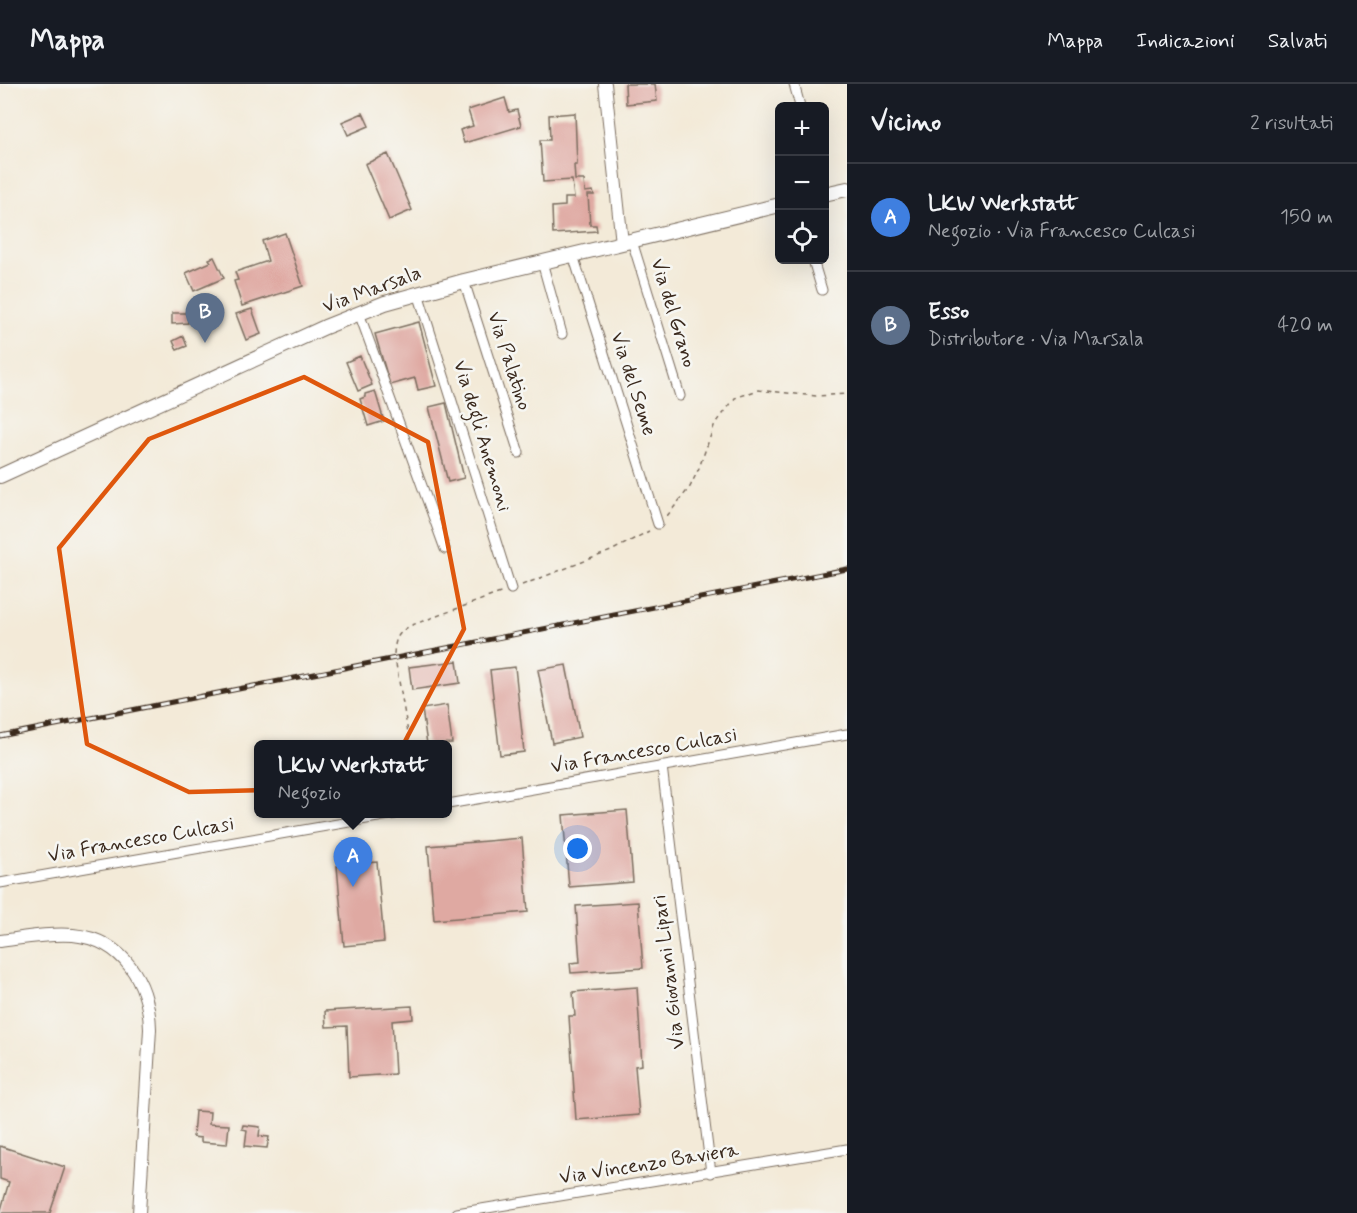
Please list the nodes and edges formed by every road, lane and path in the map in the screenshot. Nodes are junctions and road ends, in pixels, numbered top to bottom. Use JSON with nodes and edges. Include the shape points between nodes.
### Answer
{"nodes":[{"id":1,"x":605,"y":84,"type":"edge"},
{"id":2,"x":794,"y":84,"type":"edge"},
{"id":3,"x":799,"y":102,"type":"edge"},
{"id":4,"x":847,"y":189,"type":"edge"},
{"id":5,"x":829,"y":193,"type":"edge"},
{"id":6,"x":775,"y":206,"type":"edge"},
{"id":7,"x":627,"y":242,"type":"junction"},
{"id":8,"x":573,"y":255,"type":"junction"},
{"id":9,"x":542,"y":262,"type":"junction"},
{"id":10,"x":814,"y":264,"type":"edge"},
{"id":11,"x":464,"y":281,"type":"junction"},
{"id":12,"x":822,"y":290,"type":"dead end"},
{"id":13,"x":418,"y":293,"type":"junction"},
{"id":14,"x":359,"y":313,"type":"junction"},
{"id":15,"x":562,"y":334,"type":"dead end"},
{"id":16,"x":847,"y":394,"type":"edge"},
{"id":17,"x":680,"y":396,"type":"dead end"},
{"id":18,"x":519,"y":453,"type":"dead end"},
{"id":19,"x":0,"y":476,"type":"edge"},
{"id":20,"x":658,"y":524,"type":"junction"},
{"id":21,"x":446,"y":549,"type":"dead end"},
{"id":22,"x":511,"y":589,"type":"junction"},
{"id":23,"x":394,"y":654,"type":"dead end"},
{"id":24,"x":396,"y":664,"type":"dead end"},
{"id":25,"x":847,"y":734,"type":"edge"},
{"id":26,"x":409,"y":740,"type":"edge"},
{"id":27,"x":662,"y":766,"type":"junction"},
{"id":28,"x":452,"y":803,"type":"edge"},
{"id":29,"x":367,"y":818,"type":"edge"},
{"id":30,"x":0,"y":883,"type":"edge"},
{"id":31,"x":0,"y":941,"type":"edge"},
{"id":32,"x":847,"y":1149,"type":"edge"},
{"id":33,"x":711,"y":1173,"type":"junction"},
{"id":34,"x":139,"y":1213,"type":"edge"},
{"id":35,"x":458,"y":1213,"type":"edge"}],
"edges":[{"from":1,"to":7,"type":"main road"},
{"from":2,"to":3,"type":"street"},
{"from":4,"to":5,"type":"main road"},
{"from":6,"to":7,"type":"main road","name":"Via Marsala"},
{"from":7,"to":8,"type":"main road","name":"Via Marsala"},
{"from":7,"to":17,"type":"street","name":"Via del Grano"},
{"from":8,"to":9,"type":"main road","name":"Via Marsala"},
{"from":8,"to":20,"type":"street","name":"Via del Seme"},
{"from":9,"to":11,"type":"main road","name":"Via Marsala"},
{"from":9,"to":15,"type":"street"},
{"from":10,"to":12,"type":"street"},
{"from":11,"to":13,"type":"main road","name":"Via Marsala"},
{"from":11,"to":18,"type":"street","name":"Via Palatino"},
{"from":13,"to":14,"type":"main road","name":"Via Marsala"},
{"from":13,"to":22,"type":"street","name":"Via degli Anemoni"},
{"from":14,"to":19,"type":"main road","name":"Via Marsala"},
{"from":14,"to":21,"type":"street"},
{"from":16,"to":20,"type":"path","via":[[816,396],[758,390],[735,398],[714,426],[690,487]]},
{"from":20,"to":22,"type":"path","via":[[611,551]]},
{"from":22,"to":23,"type":"path","via":[[402,630],[395,641]]},
{"from":24,"to":26,"type":"path"},
{"from":25,"to":27,"type":"street","name":"Via Francesco Culcasi"},
{"from":27,"to":28,"type":"street","name":"Via Francesco Culcasi"},
{"from":27,"to":33,"type":"street","name":"Via Giovanni Lipari"},
{"from":29,"to":30,"type":"street","name":"Via Francesco Culcasi"},
{"from":31,"to":34,"type":"main road","via":[[73,935],[96,940],[125,960],[138,976],[150,1008]]},
{"from":32,"to":33,"type":"street","name":"Via Vincenzo Baviera"},
{"from":33,"to":35,"type":"street","name":"Via Vincenzo Baviera"}]}
